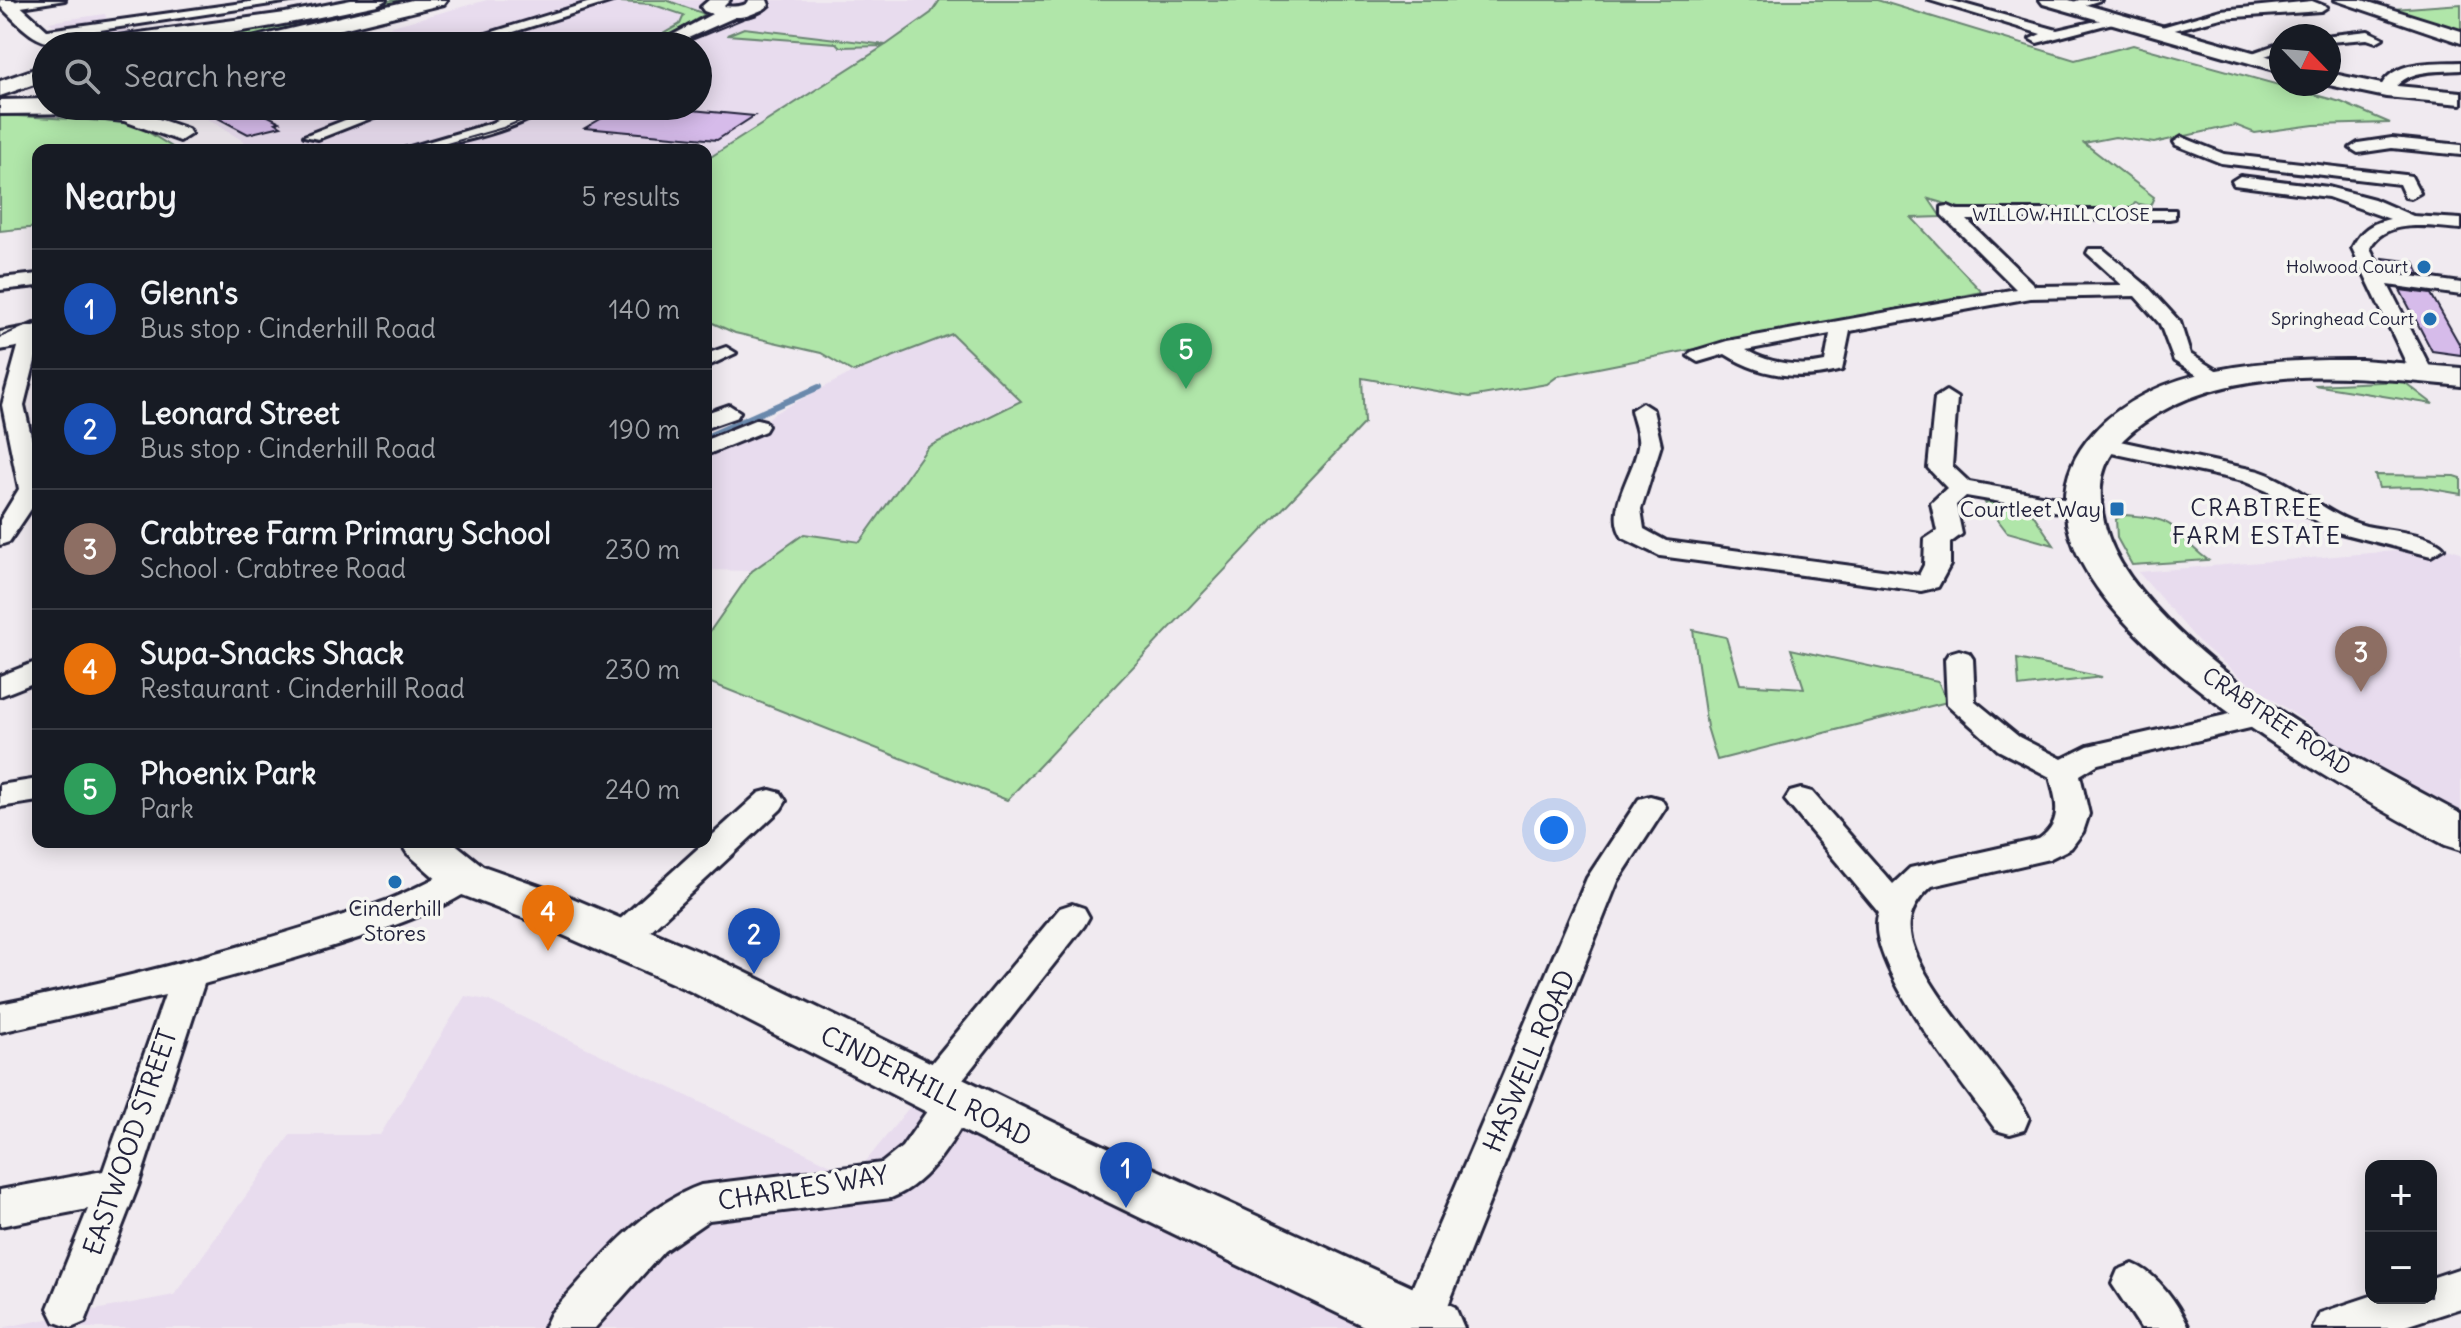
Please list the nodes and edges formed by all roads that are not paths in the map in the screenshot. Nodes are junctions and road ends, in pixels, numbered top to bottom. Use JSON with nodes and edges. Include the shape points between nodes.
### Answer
{"nodes":[{"id":1,"x":59,"y":0,"type":"edge"},
{"id":2,"x":291,"y":0,"type":"edge"},
{"id":3,"x":377,"y":0,"type":"edge"},
{"id":4,"x":439,"y":0,"type":"edge"},
{"id":5,"x":463,"y":0,"type":"edge"},
{"id":6,"x":610,"y":0,"type":"edge"},
{"id":7,"x":758,"y":0,"type":"edge"},
{"id":8,"x":1935,"y":0,"type":"edge"},
{"id":9,"x":2049,"y":0,"type":"edge"},
{"id":10,"x":2095,"y":0,"type":"edge"},
{"id":11,"x":2344,"y":0,"type":"edge"},
{"id":12,"x":691,"y":1,"type":"edge"},
{"id":13,"x":5,"y":3,"type":"edge"},
{"id":14,"x":723,"y":6,"type":"edge"},
{"id":15,"x":2069,"y":6,"type":"junction"},
{"id":16,"x":2321,"y":7,"type":"dead end"},
{"id":17,"x":2118,"y":20,"type":"junction"},
{"id":18,"x":2155,"y":31,"type":"junction"},
{"id":19,"x":41,"y":32,"type":"edge"},
{"id":20,"x":110,"y":32,"type":"edge"},
{"id":21,"x":190,"y":32,"type":"edge"},
{"id":22,"x":305,"y":32,"type":"edge"},
{"id":23,"x":341,"y":32,"type":"edge"},
{"id":24,"x":501,"y":32,"type":"edge"},
{"id":25,"x":687,"y":32,"type":"edge"},
{"id":26,"x":2055,"y":34,"type":"junction"},
{"id":27,"x":2341,"y":37,"type":"edge"},
{"id":28,"x":2461,"y":37,"type":"edge"},
{"id":29,"x":2376,"y":38,"type":"dead end"},
{"id":30,"x":2029,"y":41,"type":"dead end"},
{"id":31,"x":2269,"y":51,"type":"edge"},
{"id":32,"x":2248,"y":57,"type":"junction"},
{"id":33,"x":2269,"y":63,"type":"edge"},
{"id":34,"x":2461,"y":66,"type":"edge"},
{"id":35,"x":32,"y":80,"type":"edge"},
{"id":36,"x":2341,"y":82,"type":"edge"},
{"id":37,"x":2386,"y":91,"type":"junction"},
{"id":38,"x":2,"y":97,"type":"edge"},
{"id":39,"x":2461,"y":98,"type":"edge"},
{"id":40,"x":32,"y":103,"type":"edge"},
{"id":41,"x":141,"y":120,"type":"edge"},
{"id":42,"x":166,"y":120,"type":"edge"},
{"id":43,"x":334,"y":120,"type":"edge"},
{"id":44,"x":356,"y":120,"type":"edge"},
{"id":45,"x":510,"y":120,"type":"edge"},
{"id":46,"x":348,"y":123,"type":"junction"},
{"id":47,"x":180,"y":134,"type":"junction"},
{"id":48,"x":312,"y":136,"type":"dead end"},
{"id":49,"x":2182,"y":142,"type":"dead end"},
{"id":50,"x":195,"y":144,"type":"edge"},
{"id":51,"x":430,"y":144,"type":"edge"},
{"id":52,"x":2358,"y":148,"type":"dead end"},
{"id":53,"x":2461,"y":150,"type":"edge"},
{"id":54,"x":2292,"y":167,"type":"junction"},
{"id":55,"x":2240,"y":181,"type":"dead end"},
{"id":56,"x":2408,"y":186,"type":"dead end"},
{"id":57,"x":2304,"y":188,"type":"junction"},
{"id":58,"x":2169,"y":214,"type":"dead end"},
{"id":59,"x":2411,"y":222,"type":"junction"},
{"id":60,"x":2461,"y":224,"type":"edge"},
{"id":61,"x":2096,"y":253,"type":"dead end"},
{"id":62,"x":2374,"y":277,"type":"junction"},
{"id":63,"x":32,"y":281,"type":"edge"},
{"id":64,"x":0,"y":284,"type":"edge"},
{"id":65,"x":2461,"y":289,"type":"edge"},
{"id":66,"x":2140,"y":290,"type":"junction"},
{"id":67,"x":2030,"y":292,"type":"junction"},
{"id":68,"x":1841,"y":326,"type":"junction"},
{"id":69,"x":21,"y":338,"type":"edge"},
{"id":70,"x":1727,"y":347,"type":"junction"},
{"id":71,"x":1698,"y":356,"type":"dead end"},
{"id":72,"x":2422,"y":373,"type":"junction"},
{"id":73,"x":2461,"y":377,"type":"edge"},
{"id":74,"x":2223,"y":381,"type":"junction"},
{"id":75,"x":1946,"y":398,"type":"dead end"},
{"id":76,"x":7,"y":407,"type":"edge"},
{"id":77,"x":1642,"y":410,"type":"dead end"},
{"id":78,"x":757,"y":426,"type":"dead end"},
{"id":79,"x":2101,"y":444,"type":"junction"},
{"id":80,"x":712,"y":445,"type":"edge"},
{"id":81,"x":1961,"y":488,"type":"junction"},
{"id":82,"x":2082,"y":509,"type":"junction"},
{"id":83,"x":0,"y":537,"type":"edge"},
{"id":84,"x":2431,"y":548,"type":"dead end"},
{"id":85,"x":1959,"y":659,"type":"dead end"},
{"id":86,"x":32,"y":673,"type":"edge"},
{"id":87,"x":0,"y":687,"type":"edge"},
{"id":88,"x":2261,"y":716,"type":"junction"},
{"id":89,"x":2064,"y":771,"type":"junction"},
{"id":90,"x":32,"y":791,"type":"edge"},
{"id":91,"x":0,"y":796,"type":"edge"},
{"id":92,"x":1801,"y":800,"type":"dead end"},
{"id":93,"x":770,"y":801,"type":"dead end"},
{"id":94,"x":1650,"y":807,"type":"dead end"},
{"id":95,"x":2461,"y":834,"type":"edge"},
{"id":96,"x":430,"y":848,"type":"edge"},
{"id":97,"x":466,"y":878,"type":"junction"},
{"id":98,"x":1897,"y":911,"type":"junction"},
{"id":99,"x":1072,"y":917,"type":"dead end"},
{"id":100,"x":619,"y":940,"type":"junction"},
{"id":101,"x":189,"y":975,"type":"junction"},
{"id":102,"x":0,"y":1018,"type":"edge"},
{"id":103,"x":945,"y":1093,"type":"junction"},
{"id":104,"x":2010,"y":1118,"type":"dead end"},
{"id":105,"x":118,"y":1186,"type":"junction"},
{"id":106,"x":0,"y":1208,"type":"edge"},
{"id":107,"x":2133,"y":1284,"type":"dead end"},
{"id":108,"x":2461,"y":1288,"type":"edge"},
{"id":109,"x":2437,"y":1296,"type":"edge"},
{"id":110,"x":2411,"y":1304,"type":"edge"},
{"id":111,"x":70,"y":1308,"type":"dead end"},
{"id":112,"x":1426,"y":1325,"type":"edge"},
{"id":113,"x":566,"y":1328,"type":"edge"},
{"id":114,"x":2167,"y":1328,"type":"edge"},
{"id":115,"x":2335,"y":1328,"type":"edge"}],
"edges":[{"from":1,"to":13,"type":"street"},
{"from":2,"to":20,"type":"street"},
{"from":3,"to":21,"type":"street"},
{"from":4,"to":22,"type":"highway"},
{"from":5,"to":23,"type":"highway"},
{"from":6,"to":24,"type":"street"},
{"from":7,"to":14,"type":"street","via":[[762,3],[756,7]]},
{"from":8,"to":26,"type":"street"},
{"from":9,"to":15,"type":"street"},
{"from":10,"to":15,"type":"street"},
{"from":11,"to":28,"type":"street"},
{"from":12,"to":14,"type":"street"},
{"from":13,"to":19,"type":"street"},
{"from":14,"to":25,"type":"street","via":[[719,16]]},
{"from":15,"to":17,"type":"street"},
{"from":16,"to":18,"type":"street","via":[[2233,12]]},
{"from":17,"to":18,"type":"street"},
{"from":17,"to":26,"type":"street"},
{"from":18,"to":32,"type":"street"},
{"from":26,"to":30,"type":"street"},
{"from":27,"to":29,"type":"street"},
{"from":31,"to":32,"type":"street"},
{"from":32,"to":33,"type":"street"},
{"from":34,"to":37,"type":"street","via":[[2408,72],[2392,79]]},
{"from":35,"to":38,"type":"highway"},
{"from":36,"to":37,"type":"street"},
{"from":37,"to":39,"type":"street"},
{"from":38,"to":40,"type":"highway"},
{"from":41,"to":47,"type":"street"},
{"from":42,"to":47,"type":"street","via":[[181,128]]},
{"from":43,"to":46,"type":"street"},
{"from":44,"to":46,"type":"street"},
{"from":45,"to":51,"type":"street"},
{"from":46,"to":48,"type":"street"},
{"from":47,"to":50,"type":"street"},
{"from":49,"to":54,"type":"street","via":[[2221,158]]},
{"from":52,"to":53,"type":"street","via":[[2392,143]]},
{"from":54,"to":56,"type":"street"},
{"from":54,"to":57,"type":"street"},
{"from":55,"to":57,"type":"street"},
{"from":57,"to":59,"type":"street","via":[[2366,200]]},
{"from":58,"to":67,"type":"street","name":"WILLOW HILL CLOSE","via":[[1950,213]]},
{"from":59,"to":60,"type":"street"},
{"from":59,"to":62,"type":"street","via":[[2370,232],[2363,240],[2361,248]]},
{"from":61,"to":66,"type":"street","name":"WILLOW HILL CLOSE"},
{"from":62,"to":65,"type":"street"},
{"from":62,"to":72,"type":"street"},
{"from":63,"to":64,"type":"street"},
{"from":66,"to":67,"type":"street"},
{"from":66,"to":74,"type":"street","name":"WILLOW HILL CLOSE","via":[[2170,322],[2181,357]]},
{"from":67,"to":68,"type":"street"},
{"from":68,"to":70,"type":"street"},
{"from":68,"to":70,"type":"street","via":[[1835,366],[1811,372],[1754,364]]},
{"from":69,"to":76,"type":"street"},
{"from":70,"to":71,"type":"street"},
{"from":72,"to":73,"type":"street","name":"CRABTREE ROAD"},
{"from":72,"to":74,"type":"street","name":"CRABTREE ROAD","via":[[2292,370]]},
{"from":74,"to":79,"type":"street","name":"CRABTREE ROAD","via":[[2150,404],[2128,416]]},
{"from":75,"to":81,"type":"street","via":[[1940,468]]},
{"from":76,"to":83,"type":"street","via":[[31,489]]},
{"from":77,"to":81,"type":"street","via":[[1650,445],[1629,509],[1632,533],[1660,548],[1921,583],[1929,581],[1937,565],[1938,539],[1950,534],[1943,503]]},
{"from":78,"to":80,"type":"street"},
{"from":79,"to":82,"type":"street","name":"CRABTREE ROAD","via":[[2083,480]]},
{"from":79,"to":84,"type":"street","via":[[2251,476],[2282,487],[2341,526]]},
{"from":81,"to":82,"type":"street"},
{"from":82,"to":88,"type":"street","name":"CRABTREE ROAD","via":[[2108,572],[2140,614],[2179,653]]},
{"from":85,"to":89,"type":"street","via":[[1961,704],[1988,733]]},
{"from":86,"to":87,"type":"street"},
{"from":88,"to":89,"type":"street","via":[[2088,756]]},
{"from":88,"to":95,"type":"street","name":"CRABTREE ROAD"},
{"from":89,"to":98,"type":"street","via":[[2074,822],[2066,837],[2049,848],[1922,876],[1905,891]]},
{"from":90,"to":91,"type":"street"},
{"from":92,"to":98,"type":"street"},
{"from":93,"to":100,"type":"street"},
{"from":94,"to":112,"type":"street","name":"HASWELL ROAD","via":[[1603,878]]},
{"from":96,"to":97,"type":"street","name":"CINDERHILL ROAD"},
{"from":97,"to":100,"type":"street","name":"CINDERHILL ROAD"},
{"from":97,"to":101,"type":"street","via":[[440,896]]},
{"from":98,"to":104,"type":"street","via":[[1894,937],[1922,1000]]},
{"from":99,"to":103,"type":"street","name":"CHARLES WAY"},
{"from":100,"to":103,"type":"street","name":"CINDERHILL ROAD","via":[[708,977]]},
{"from":101,"to":102,"type":"street"},
{"from":101,"to":105,"type":"street","name":"EASTWOOD STREET"},
{"from":103,"to":112,"type":"street","name":"CINDERHILL ROAD"},
{"from":103,"to":113,"type":"street","name":"CHARLES WAY","via":[[916,1159],[891,1180],[701,1203],[649,1238]]},
{"from":105,"to":106,"type":"street"},
{"from":105,"to":111,"type":"street","name":"EASTWOOD STREET"},
{"from":107,"to":114,"type":"street"},
{"from":108,"to":109,"type":"street"},
{"from":110,"to":115,"type":"street"}]}
